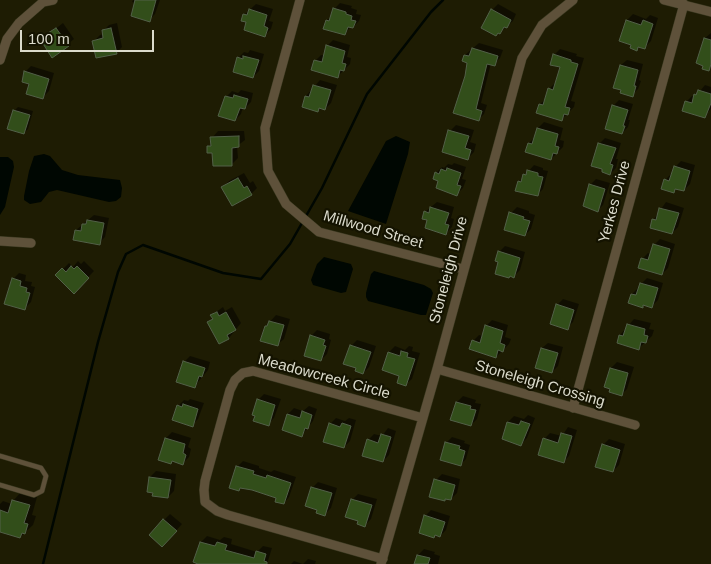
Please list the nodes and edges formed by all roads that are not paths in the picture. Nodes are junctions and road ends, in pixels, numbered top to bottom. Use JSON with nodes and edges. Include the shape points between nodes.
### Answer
{"nodes":[{"id":1,"x":300,"y":0,"type":"edge"},
{"id":2,"x":573,"y":0,"type":"edge"},
{"id":3,"x":664,"y":0,"type":"edge"},
{"id":4,"x":46,"y":1,"type":"edge"},
{"id":5,"x":684,"y":4,"type":"junction"},
{"id":6,"x":711,"y":12,"type":"edge"},
{"id":7,"x":0,"y":60,"type":"edge"},
{"id":8,"x":0,"y":241,"type":"edge"},
{"id":9,"x":31,"y":243,"type":"dead end"},
{"id":10,"x":464,"y":269,"type":"junction"},
{"id":11,"x":437,"y":369,"type":"junction"},
{"id":12,"x":573,"y":408,"type":"junction"},
{"id":13,"x":422,"y":418,"type":"junction"},
{"id":14,"x":635,"y":425,"type":"dead end"},
{"id":15,"x":0,"y":456,"type":"edge"},
{"id":16,"x":0,"y":485,"type":"edge"},
{"id":17,"x":382,"y":562,"type":"edge"}],
"edges":[{"from":1,"to":10,"type":"street","name":"Millwood Street","via":[[265,128],[268,171],[286,204],[319,232]]},
{"from":2,"to":10,"type":"street","name":"Stoneleigh Drive","via":[[542,25],[522,58]]},
{"from":3,"to":5,"type":"street"},
{"from":4,"to":7,"type":"street","via":[[18,23],[7,39]]},
{"from":5,"to":6,"type":"street"},
{"from":5,"to":12,"type":"street","name":"Yerkes Drive"},
{"from":8,"to":9,"type":"street"},
{"from":10,"to":11,"type":"street","name":"Stoneleigh Drive"},
{"from":11,"to":12,"type":"street","name":"Stoneleigh Crossing"},
{"from":11,"to":13,"type":"street","name":"Stoneleigh Drive"},
{"from":12,"to":14,"type":"street","name":"Stoneleigh Crossing"},
{"from":13,"to":17,"type":"street","name":"Stoneleigh Drive"},
{"from":13,"to":17,"type":"street","name":"Meadowcreek Circle","via":[[253,371],[243,373],[230,390],[206,481],[205,502],[216,511]]},
{"from":15,"to":16,"type":"lane","via":[[41,468],[46,476],[42,491],[34,495]]}]}
